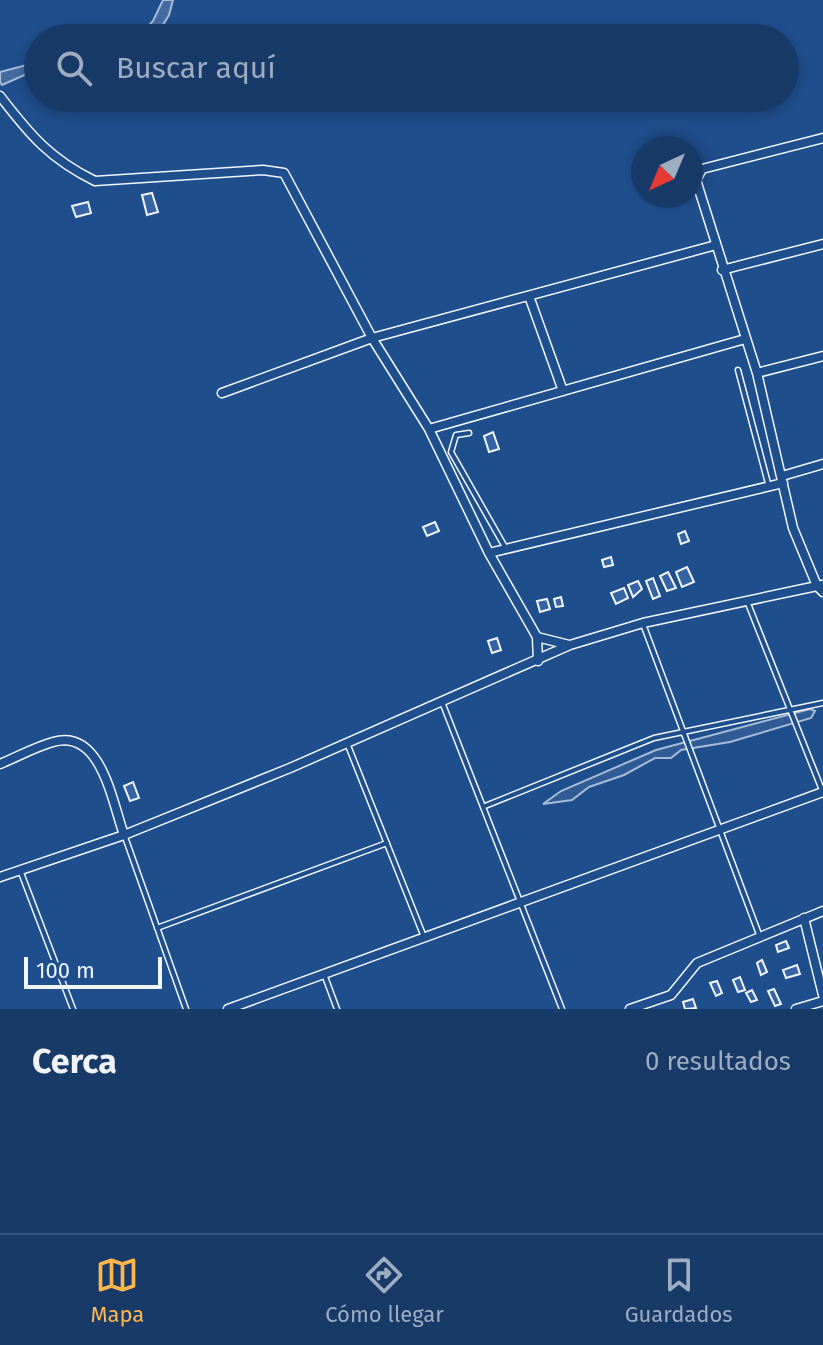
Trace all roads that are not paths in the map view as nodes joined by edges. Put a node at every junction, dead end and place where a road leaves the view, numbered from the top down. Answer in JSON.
{"nodes":[{"id":1,"x":0,"y":96,"type":"edge"},
{"id":2,"x":823,"y":138,"type":"edge"},
{"id":3,"x":823,"y":244,"type":"edge"},
{"id":4,"x":716,"y":245,"type":"junction"},
{"id":5,"x":722,"y":270,"type":"junction"},
{"id":6,"x":529,"y":296,"type":"junction"},
{"id":7,"x":372,"y":338,"type":"junction"},
{"id":8,"x":745,"y":339,"type":"junction"},
{"id":9,"x":823,"y":356,"type":"edge"},
{"id":10,"x":738,"y":370,"type":"dead end"},
{"id":11,"x":757,"y":373,"type":"junction"},
{"id":12,"x":563,"y":391,"type":"junction"},
{"id":13,"x":222,"y":393,"type":"dead end"},
{"id":14,"x":429,"y":429,"type":"junction"},
{"id":15,"x":469,"y":433,"type":"dead end"},
{"id":16,"x":823,"y":464,"type":"edge"},
{"id":17,"x":782,"y":479,"type":"junction"},
{"id":18,"x":769,"y":487,"type":"junction"},
{"id":19,"x":507,"y":549,"type":"junction"},
{"id":20,"x":489,"y":553,"type":"junction"},
{"id":21,"x":821,"y":587,"type":"edge"},
{"id":22,"x":747,"y":601,"type":"junction"},
{"id":23,"x":643,"y":623,"type":"junction"},
{"id":24,"x":537,"y":637,"type":"junction"},
{"id":25,"x":570,"y":645,"type":"junction"},
{"id":26,"x":538,"y":661,"type":"junction"},
{"id":27,"x":441,"y":701,"type":"junction"},
{"id":28,"x":823,"y":703,"type":"edge"},
{"id":29,"x":791,"y":710,"type":"junction"},
{"id":30,"x":684,"y":732,"type":"junction"},
{"id":31,"x":347,"y":743,"type":"junction"},
{"id":32,"x":0,"y":764,"type":"edge"},
{"id":33,"x":823,"y":792,"type":"edge"},
{"id":34,"x":485,"y":806,"type":"junction"},
{"id":35,"x":722,"y":830,"type":"junction"},
{"id":36,"x":124,"y":835,"type":"junction"},
{"id":37,"x":387,"y":843,"type":"junction"},
{"id":38,"x":20,"y":870,"type":"junction"},
{"id":39,"x":0,"y":877,"type":"edge"},
{"id":40,"x":521,"y":902,"type":"junction"},
{"id":41,"x":823,"y":911,"type":"edge"},
{"id":42,"x":804,"y":918,"type":"junction"},
{"id":43,"x":157,"y":928,"type":"junction"},
{"id":44,"x":424,"y":937,"type":"junction"},
{"id":45,"x":760,"y":937,"type":"junction"},
{"id":46,"x":324,"y":973,"type":"junction"},
{"id":47,"x":667,"y":997,"type":"junction"},
{"id":48,"x":823,"y":998,"type":"edge"},
{"id":49,"x":671,"y":1008,"type":"edge"},
{"id":50,"x":73,"y":1009,"type":"edge"},
{"id":51,"x":186,"y":1009,"type":"edge"},
{"id":52,"x":228,"y":1009,"type":"edge"},
{"id":53,"x":337,"y":1009,"type":"edge"},
{"id":54,"x":562,"y":1009,"type":"edge"},
{"id":55,"x":630,"y":1009,"type":"edge"},
{"id":56,"x":796,"y":1009,"type":"edge"}],
"edges":[{"from":1,"to":7,"type":"street"},
{"from":2,"to":4,"type":"street"},
{"from":3,"to":5,"type":"street"},
{"from":4,"to":5,"type":"street"},
{"from":4,"to":6,"type":"street"},
{"from":5,"to":8,"type":"street"},
{"from":6,"to":7,"type":"street"},
{"from":6,"to":12,"type":"street"},
{"from":7,"to":13,"type":"street"},
{"from":7,"to":14,"type":"street"},
{"from":8,"to":11,"type":"street"},
{"from":8,"to":12,"type":"street"},
{"from":9,"to":11,"type":"street"},
{"from":10,"to":18,"type":"lane"},
{"from":11,"to":17,"type":"street"},
{"from":12,"to":14,"type":"street"},
{"from":14,"to":20,"type":"street"},
{"from":15,"to":19,"type":"lane"},
{"from":16,"to":17,"type":"street"},
{"from":17,"to":18,"type":"street"},
{"from":17,"to":21,"type":"street"},
{"from":18,"to":19,"type":"street"},
{"from":19,"to":20,"type":"street"},
{"from":20,"to":24,"type":"street"},
{"from":21,"to":22,"type":"street"},
{"from":22,"to":23,"type":"street"},
{"from":22,"to":29,"type":"lane"},
{"from":23,"to":25,"type":"street"},
{"from":23,"to":30,"type":"lane"},
{"from":24,"to":25,"type":"street"},
{"from":24,"to":26,"type":"street"},
{"from":25,"to":26,"type":"street"},
{"from":26,"to":27,"type":"street"},
{"from":27,"to":31,"type":"street"},
{"from":27,"to":34,"type":"lane"},
{"from":28,"to":29,"type":"lane"},
{"from":29,"to":30,"type":"lane"},
{"from":29,"to":33,"type":"lane"},
{"from":30,"to":34,"type":"lane"},
{"from":30,"to":35,"type":"lane"},
{"from":31,"to":36,"type":"street"},
{"from":31,"to":37,"type":"lane"},
{"from":32,"to":36,"type":"street"},
{"from":33,"to":35,"type":"street"},
{"from":34,"to":40,"type":"lane"},
{"from":35,"to":40,"type":"street"},
{"from":35,"to":45,"type":"lane"},
{"from":36,"to":38,"type":"street"},
{"from":36,"to":43,"type":"lane"},
{"from":37,"to":43,"type":"lane"},
{"from":37,"to":44,"type":"lane"},
{"from":38,"to":39,"type":"street"},
{"from":38,"to":50,"type":"lane"},
{"from":40,"to":44,"type":"street"},
{"from":40,"to":54,"type":"lane"},
{"from":41,"to":42,"type":"street"},
{"from":42,"to":45,"type":"street"},
{"from":42,"to":48,"type":"street"},
{"from":43,"to":51,"type":"lane"},
{"from":44,"to":46,"type":"street"},
{"from":45,"to":47,"type":"street"},
{"from":46,"to":52,"type":"street"},
{"from":46,"to":53,"type":"lane"},
{"from":47,"to":49,"type":"street"},
{"from":47,"to":55,"type":"street"},
{"from":48,"to":56,"type":"street"}]}
